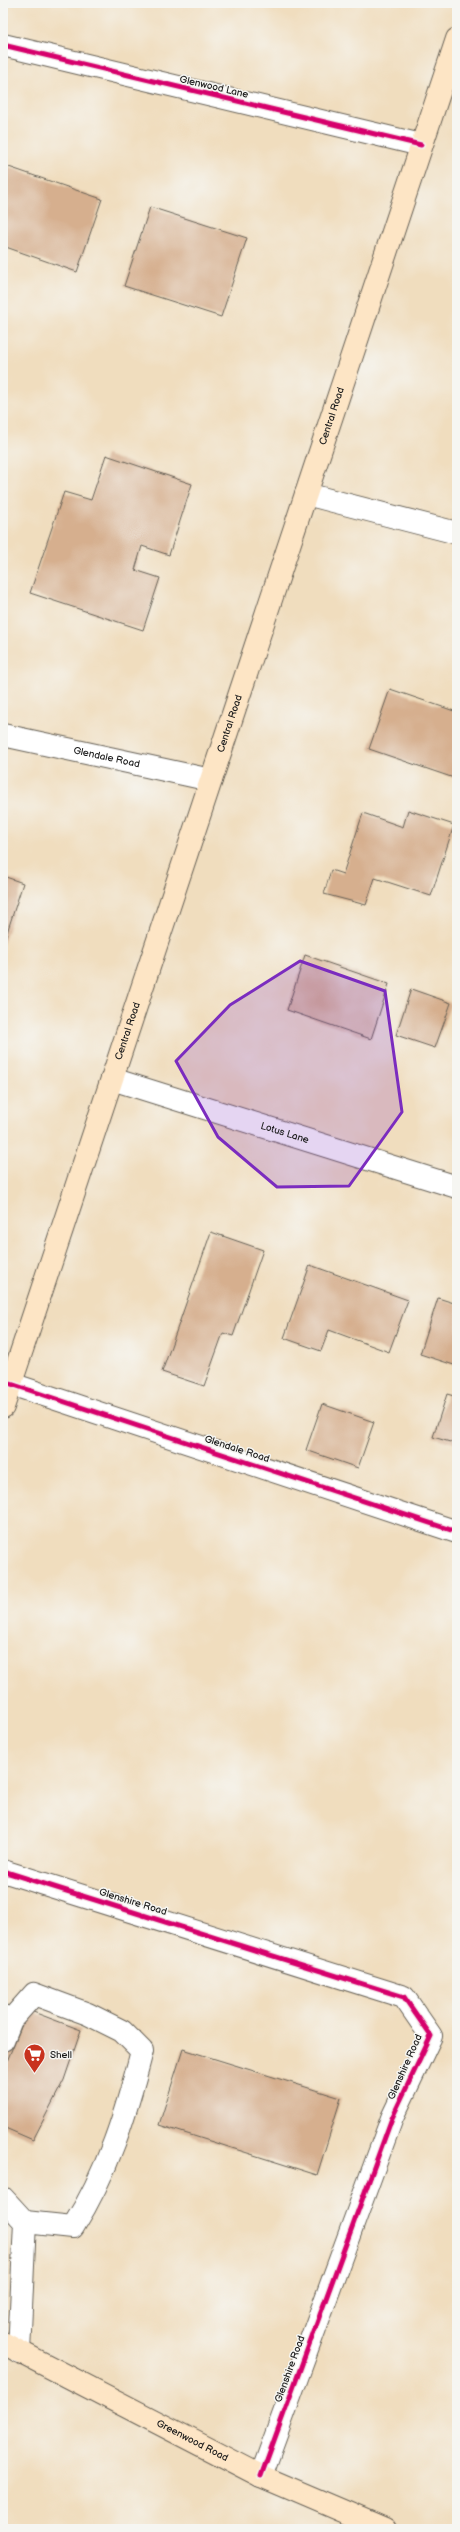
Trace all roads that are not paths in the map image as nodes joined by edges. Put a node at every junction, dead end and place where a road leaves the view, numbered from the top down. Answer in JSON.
{"nodes":[{"id":1,"x":457,"y":39,"type":"edge"},
{"id":2,"x":3,"y":45,"type":"edge"},
{"id":3,"x":421,"y":145,"type":"junction"},
{"id":4,"x":306,"y":494,"type":"junction"},
{"id":5,"x":457,"y":533,"type":"edge"},
{"id":6,"x":3,"y":735,"type":"edge"},
{"id":7,"x":211,"y":780,"type":"junction"},
{"id":8,"x":112,"y":1079,"type":"junction"},
{"id":9,"x":457,"y":1187,"type":"edge"},
{"id":10,"x":11,"y":1384,"type":"junction"},
{"id":11,"x":3,"y":1407,"type":"edge"},
{"id":12,"x":457,"y":1532,"type":"edge"},
{"id":13,"x":3,"y":1871,"type":"edge"},
{"id":14,"x":7,"y":2018,"type":"edge"},
{"id":15,"x":3,"y":2040,"type":"edge"},
{"id":16,"x":3,"y":2198,"type":"edge"},
{"id":17,"x":25,"y":2222,"type":"junction"},
{"id":18,"x":11,"y":2347,"type":"edge"},
{"id":19,"x":261,"y":2476,"type":"junction"},
{"id":20,"x":385,"y":2529,"type":"edge"}],
"edges":[{"from":1,"to":3,"type":"main road","name":"Central Road"},
{"from":2,"to":3,"type":"street","name":"Glenwood Lane"},
{"from":3,"to":4,"type":"main road","name":"Central Road"},
{"from":4,"to":5,"type":"street"},
{"from":4,"to":7,"type":"main road","name":"Central Road"},
{"from":6,"to":7,"type":"street","name":"Glendale Road"},
{"from":7,"to":8,"type":"main road","name":"Central Road"},
{"from":8,"to":9,"type":"street","name":"Lotus Lane"},
{"from":8,"to":10,"type":"main road","name":"Central Road"},
{"from":10,"to":11,"type":"main road","name":"Central Road"},
{"from":10,"to":12,"type":"street","name":"Glendale Road"},
{"from":13,"to":19,"type":"street","name":"Glenshire Road"},
{"from":14,"to":15,"type":"street"},
{"from":14,"to":17,"type":"street"},
{"from":16,"to":17,"type":"street"},
{"from":17,"to":18,"type":"street"},
{"from":18,"to":19,"type":"main road","name":"Greenwood Road"},
{"from":19,"to":20,"type":"main road","name":"Greenwood Road"}]}
